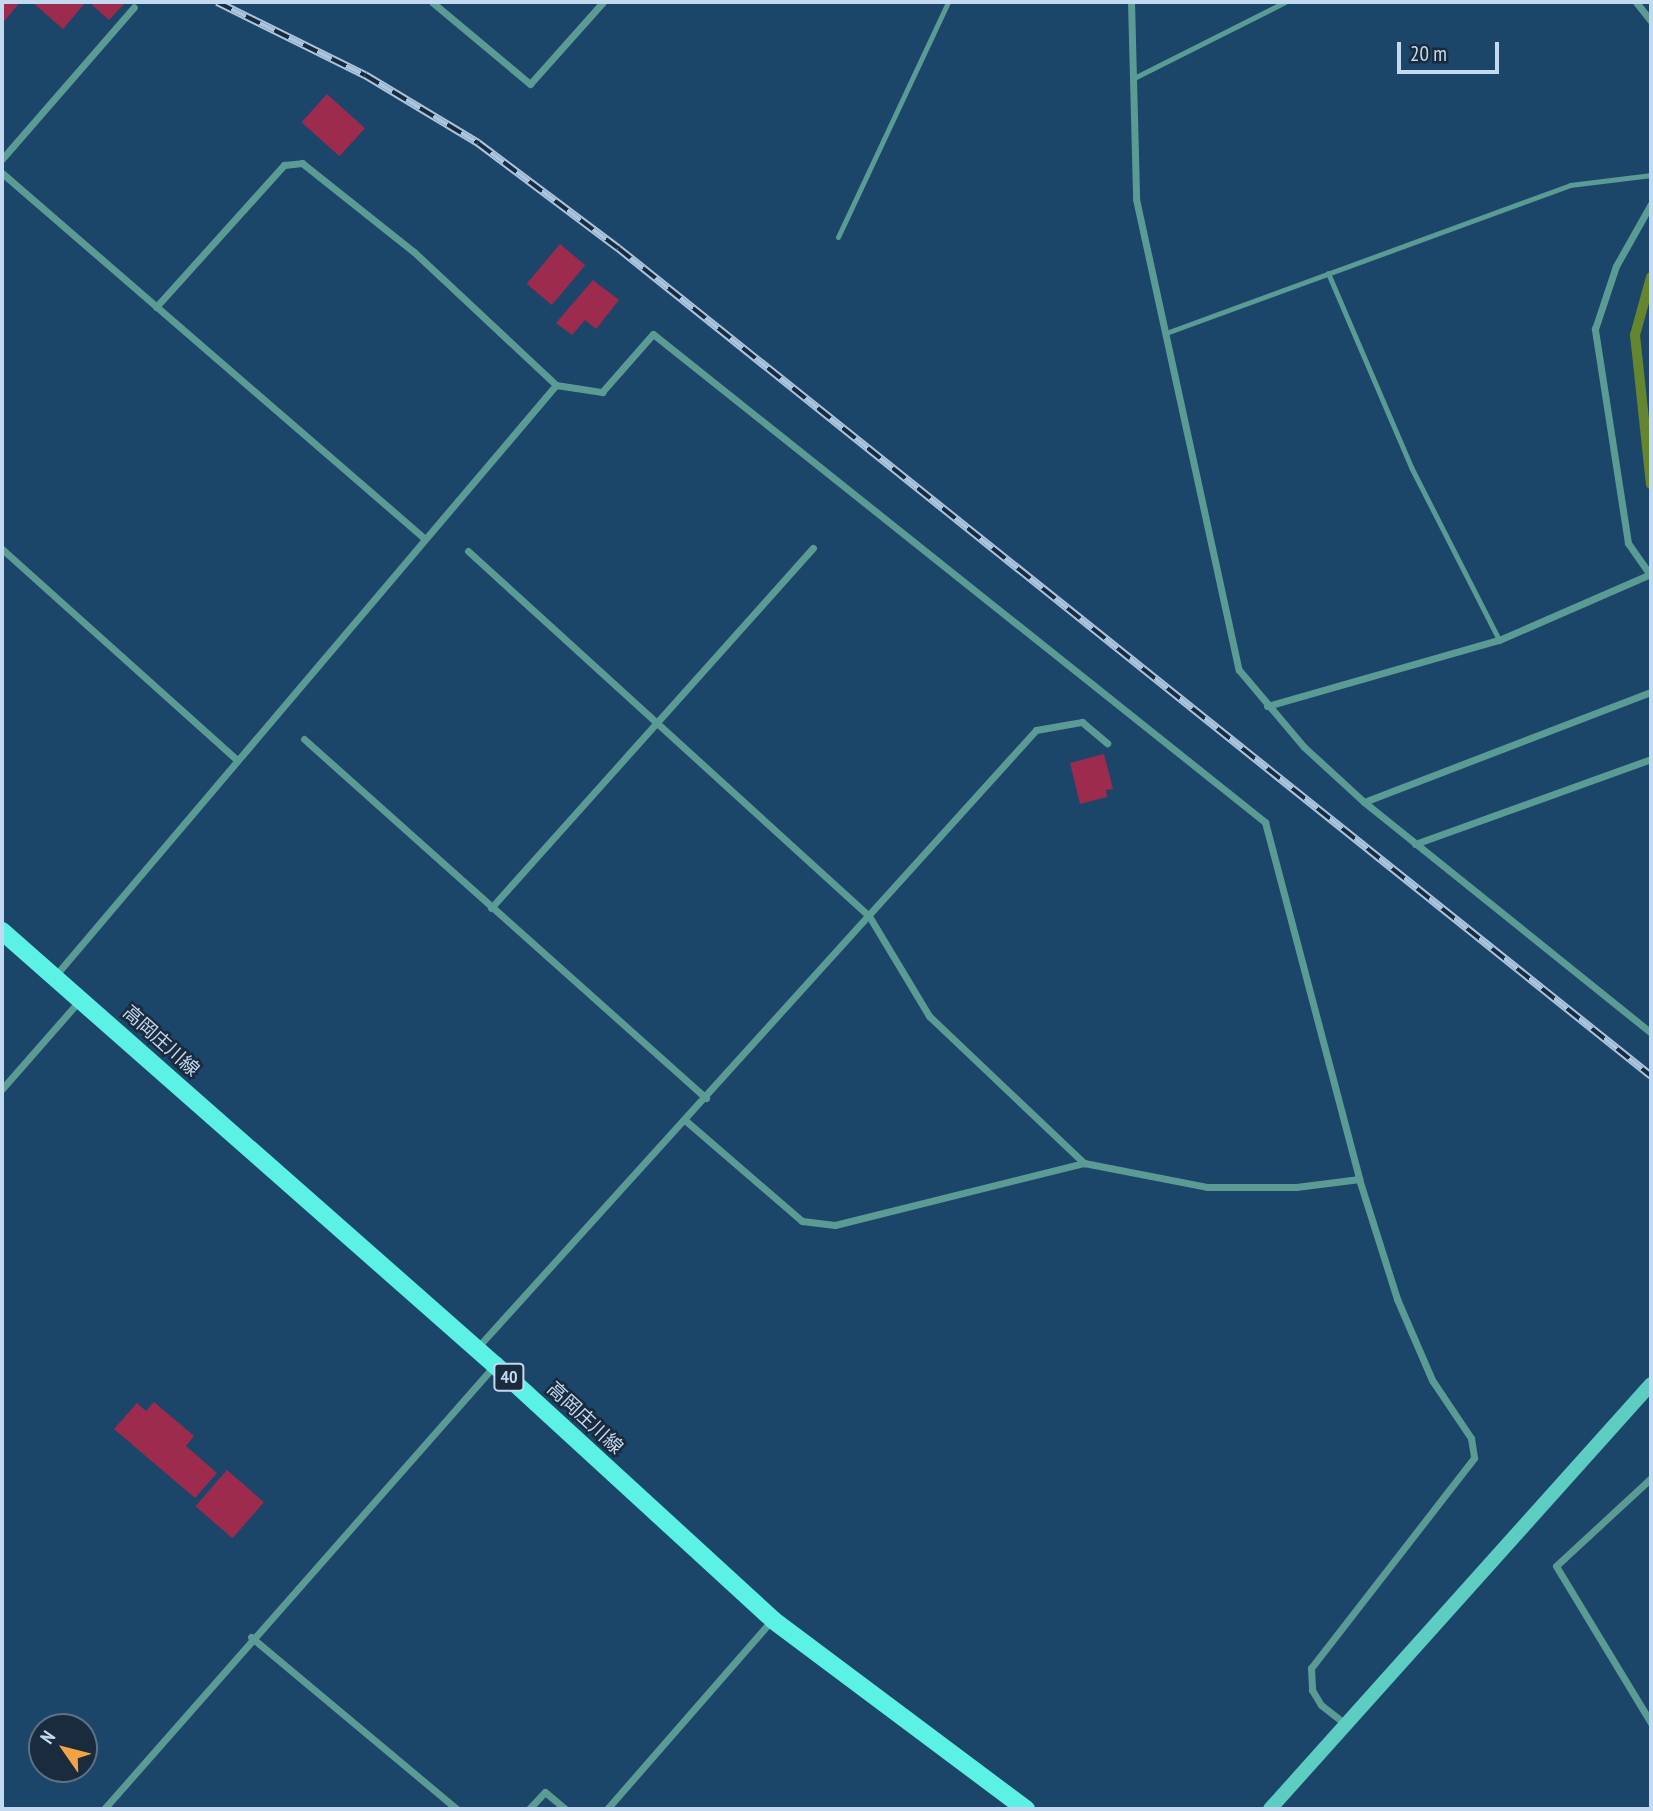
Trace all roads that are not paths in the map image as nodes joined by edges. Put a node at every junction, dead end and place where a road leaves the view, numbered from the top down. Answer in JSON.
{"nodes":[{"id":1,"x":432,"y":2,"type":"edge"},
{"id":2,"x":603,"y":2,"type":"edge"},
{"id":3,"x":948,"y":2,"type":"edge"},
{"id":4,"x":1131,"y":2,"type":"edge"},
{"id":5,"x":1285,"y":2,"type":"edge"},
{"id":6,"x":1636,"y":2,"type":"edge"},
{"id":7,"x":134,"y":7,"type":"dead end"},
{"id":8,"x":1651,"y":21,"type":"edge"},
{"id":9,"x":1134,"y":78,"type":"junction"},
{"id":10,"x":2,"y":159,"type":"edge"},
{"id":11,"x":2,"y":173,"type":"edge"},
{"id":12,"x":1651,"y":175,"type":"edge"},
{"id":13,"x":1651,"y":204,"type":"edge"},
{"id":14,"x":838,"y":237,"type":"dead end"},
{"id":15,"x":1328,"y":274,"type":"junction"},
{"id":16,"x":156,"y":307,"type":"junction"},
{"id":17,"x":1166,"y":333,"type":"junction"},
{"id":18,"x":556,"y":385,"type":"junction"},
{"id":19,"x":424,"y":538,"type":"junction"},
{"id":20,"x":2,"y":548,"type":"edge"},
{"id":21,"x":813,"y":548,"type":"dead end"},
{"id":22,"x":468,"y":551,"type":"dead end"},
{"id":23,"x":1651,"y":576,"type":"edge"},
{"id":24,"x":1499,"y":640,"type":"junction"},
{"id":25,"x":1651,"y":692,"type":"edge"},
{"id":26,"x":1267,"y":706,"type":"junction"},
{"id":27,"x":657,"y":722,"type":"junction"},
{"id":28,"x":304,"y":739,"type":"dead end"},
{"id":29,"x":1107,"y":743,"type":"dead end"},
{"id":30,"x":1651,"y":758,"type":"edge"},
{"id":31,"x":237,"y":761,"type":"junction"},
{"id":32,"x":1364,"y":802,"type":"junction"},
{"id":33,"x":1415,"y":844,"type":"junction"},
{"id":34,"x":491,"y":908,"type":"junction"},
{"id":35,"x":870,"y":916,"type":"junction"},
{"id":36,"x":2,"y":931,"type":"edge"},
{"id":37,"x":55,"y":976,"type":"junction"},
{"id":38,"x":82,"y":999,"type":"junction"},
{"id":39,"x":1651,"y":1033,"type":"edge"},
{"id":40,"x":2,"y":1089,"type":"edge"},
{"id":41,"x":706,"y":1098,"type":"junction"},
{"id":42,"x":686,"y":1121,"type":"junction"},
{"id":43,"x":1084,"y":1163,"type":"junction"},
{"id":44,"x":1359,"y":1178,"type":"junction"},
{"id":45,"x":477,"y":1349,"type":"junction"},
{"id":46,"x":495,"y":1365,"type":"junction"},
{"id":47,"x":1651,"y":1384,"type":"edge"},
{"id":48,"x":1651,"y":1478,"type":"edge"},
{"id":49,"x":773,"y":1620,"type":"junction"},
{"id":50,"x":251,"y":1637,"type":"junction"},
{"id":51,"x":1651,"y":1723,"type":"edge"},
{"id":52,"x":1345,"y":1724,"type":"junction"},
{"id":53,"x":104,"y":1809,"type":"edge"},
{"id":54,"x":457,"y":1809,"type":"edge"},
{"id":55,"x":529,"y":1809,"type":"edge"},
{"id":56,"x":565,"y":1809,"type":"edge"},
{"id":57,"x":607,"y":1809,"type":"edge"},
{"id":58,"x":1026,"y":1809,"type":"edge"},
{"id":59,"x":1270,"y":1809,"type":"edge"}],
"edges":[{"from":1,"to":2,"type":"street"},
{"from":3,"to":14,"type":"lane"},
{"from":4,"to":9,"type":"street"},
{"from":5,"to":9,"type":"lane"},
{"from":6,"to":8,"type":"street"},
{"from":7,"to":10,"type":"street"},
{"from":9,"to":17,"type":"street"},
{"from":11,"to":16,"type":"street"},
{"from":12,"to":15,"type":"lane"},
{"from":13,"to":23,"type":"street"},
{"from":15,"to":17,"type":"lane"},
{"from":15,"to":24,"type":"lane"},
{"from":16,"to":18,"type":"street"},
{"from":16,"to":19,"type":"street"},
{"from":17,"to":26,"type":"street"},
{"from":18,"to":19,"type":"street"},
{"from":18,"to":44,"type":"street"},
{"from":19,"to":31,"type":"street"},
{"from":20,"to":31,"type":"street"},
{"from":21,"to":27,"type":"street"},
{"from":22,"to":27,"type":"street"},
{"from":23,"to":24,"type":"street"},
{"from":24,"to":26,"type":"street"},
{"from":25,"to":32,"type":"street"},
{"from":26,"to":32,"type":"street"},
{"from":27,"to":34,"type":"street"},
{"from":27,"to":35,"type":"street"},
{"from":28,"to":34,"type":"street"},
{"from":29,"to":35,"type":"street"},
{"from":30,"to":33,"type":"street"},
{"from":31,"to":37,"type":"street"},
{"from":32,"to":33,"type":"street"},
{"from":33,"to":39,"type":"street"},
{"from":34,"to":41,"type":"street"},
{"from":35,"to":41,"type":"street"},
{"from":35,"to":43,"type":"street"},
{"from":36,"to":37,"type":"main road","name":"高岡庄川線","number":"40"},
{"from":37,"to":38,"type":"main road","name":"高岡庄川線","number":"40"},
{"from":38,"to":40,"type":"street"},
{"from":38,"to":45,"type":"main road","name":"高岡庄川線","number":"40"},
{"from":41,"to":42,"type":"street"},
{"from":42,"to":43,"type":"street"},
{"from":42,"to":45,"type":"street"},
{"from":43,"to":44,"type":"street"},
{"from":44,"to":52,"type":"street"},
{"from":45,"to":46,"type":"main road","name":"高岡庄川線","number":"40"},
{"from":46,"to":49,"type":"main road","name":"高岡庄川線","number":"40"},
{"from":46,"to":50,"type":"street"},
{"from":47,"to":52,"type":"street"},
{"from":48,"to":51,"type":"street"},
{"from":49,"to":57,"type":"street"},
{"from":49,"to":58,"type":"main road","name":"高岡庄川線","number":"40"},
{"from":50,"to":53,"type":"street"},
{"from":50,"to":54,"type":"street"},
{"from":52,"to":59,"type":"street"},
{"from":55,"to":56,"type":"street"}]}
